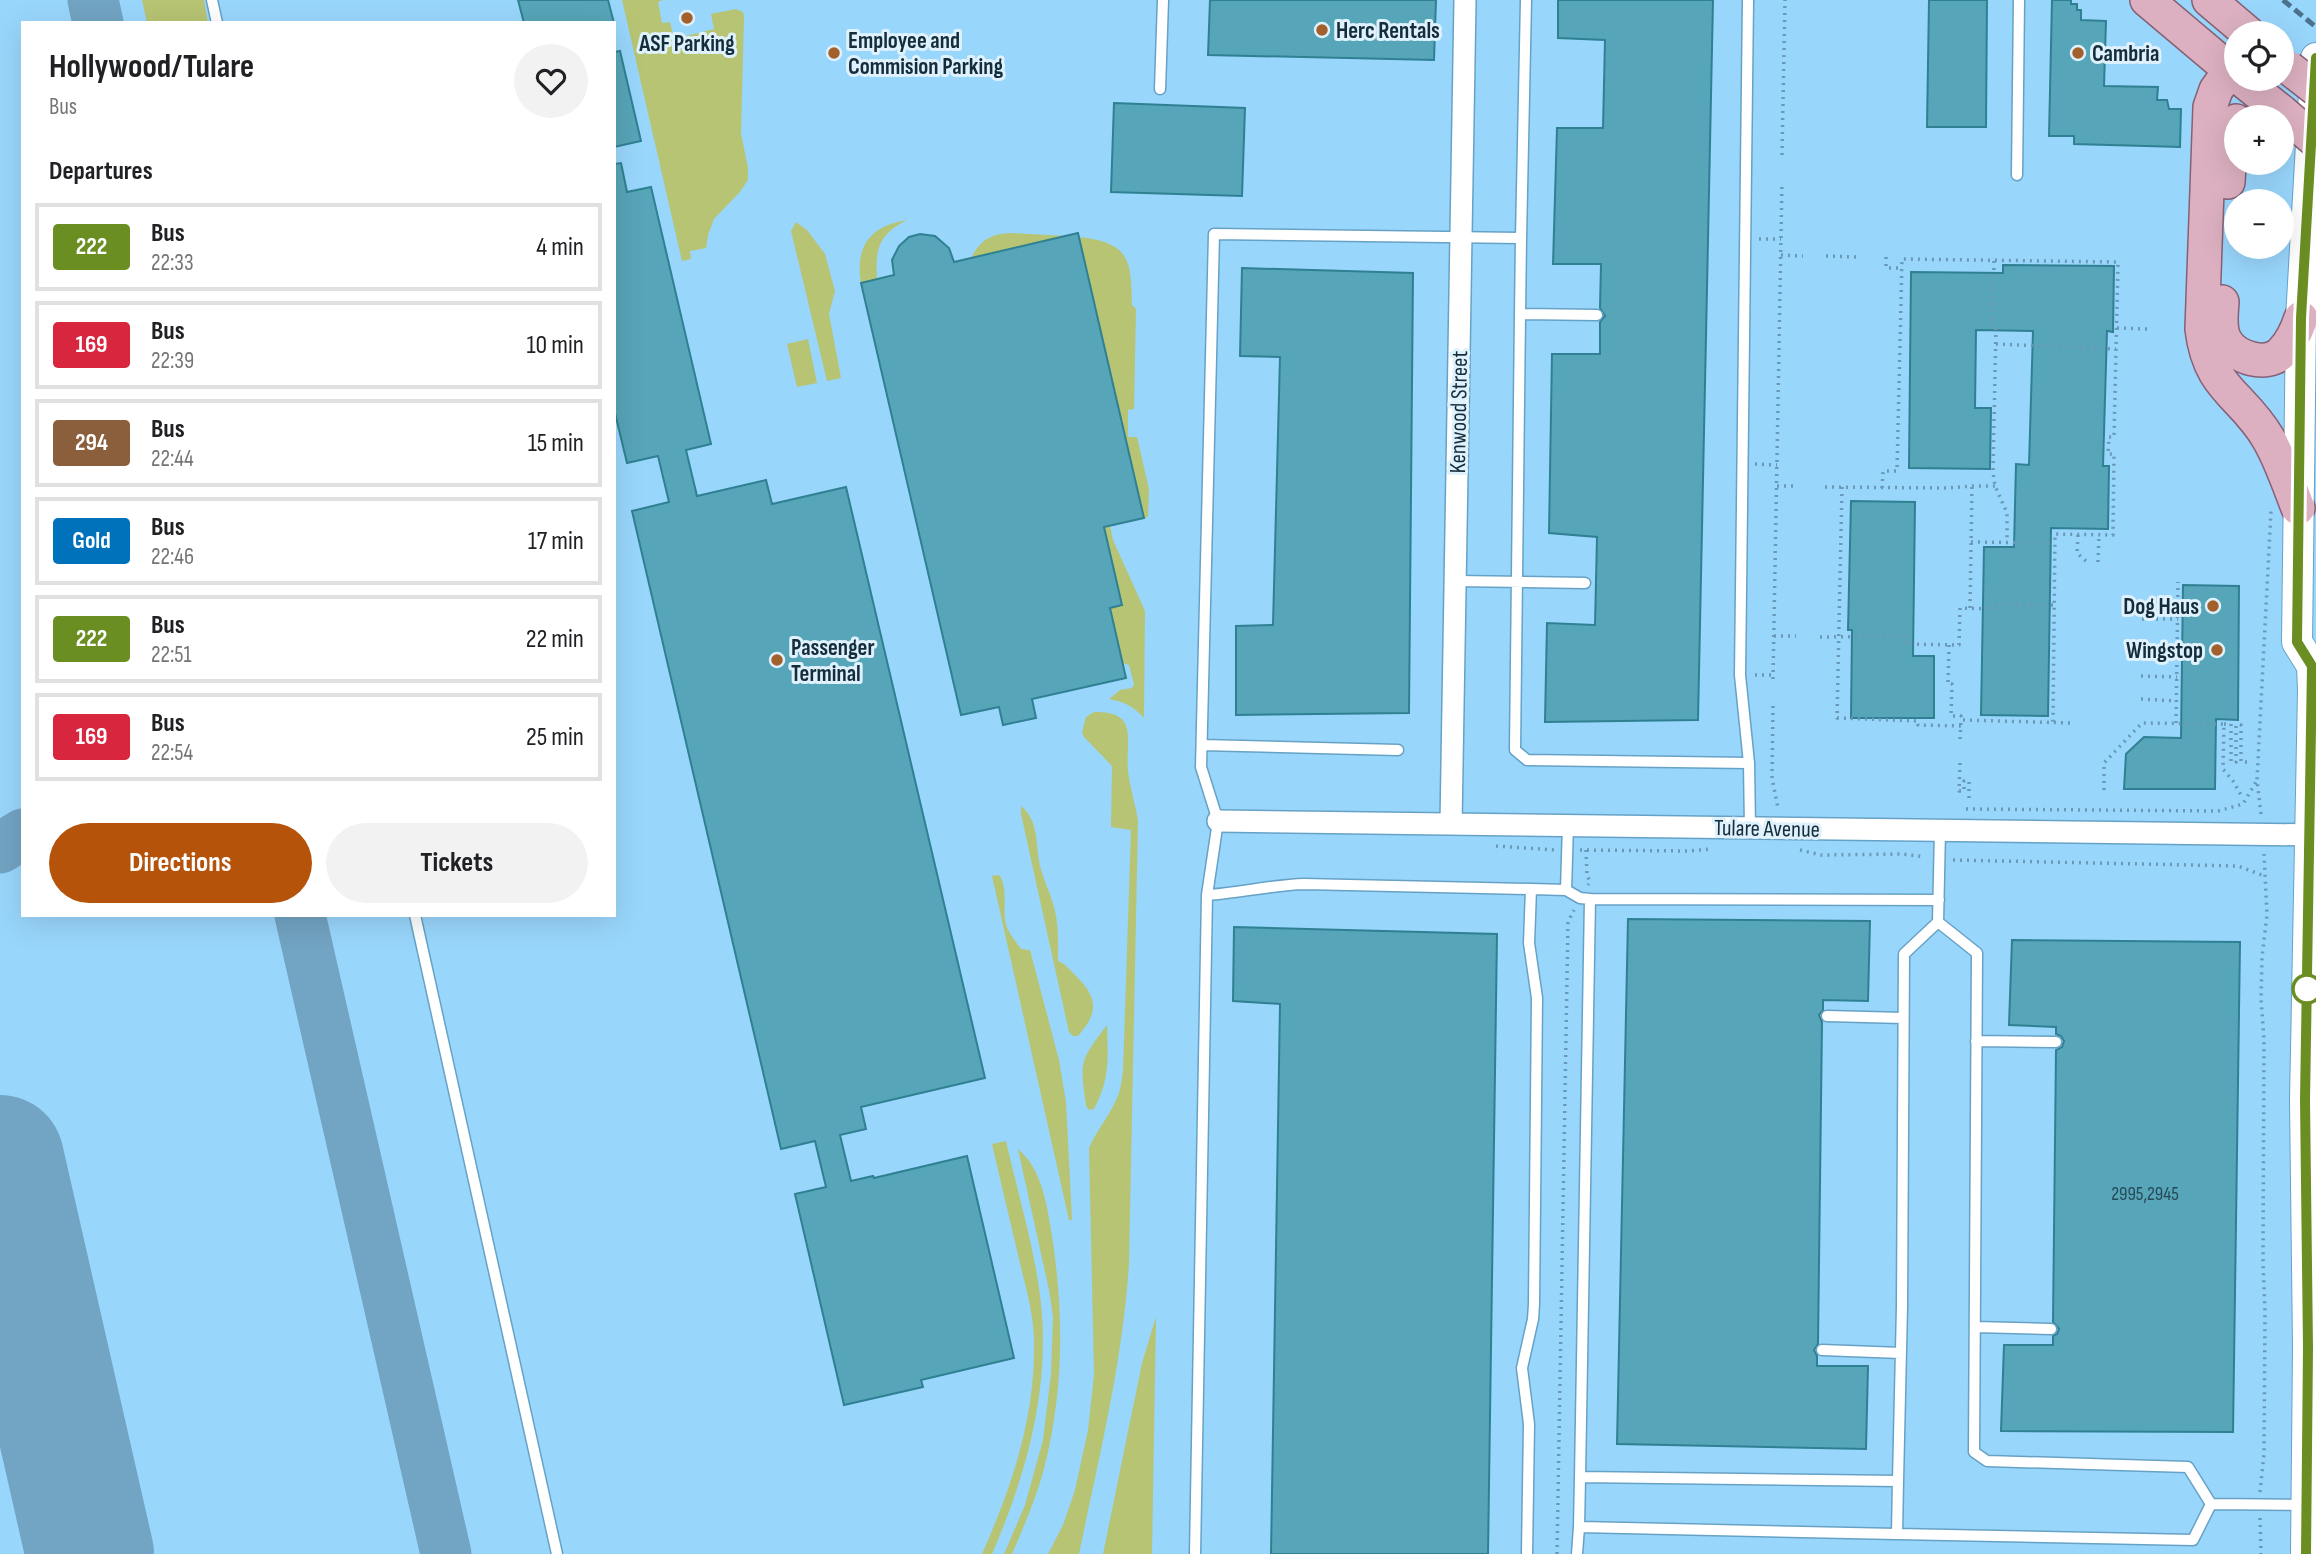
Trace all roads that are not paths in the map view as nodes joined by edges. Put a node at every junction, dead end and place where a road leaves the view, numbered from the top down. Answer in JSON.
{"nodes":[{"id":1,"x":212,"y":0,"type":"edge"},
{"id":2,"x":1163,"y":0,"type":"edge"},
{"id":3,"x":1465,"y":0,"type":"edge"},
{"id":4,"x":1526,"y":0,"type":"edge"},
{"id":5,"x":1748,"y":0,"type":"edge"},
{"id":6,"x":2019,"y":0,"type":"edge"},
{"id":7,"x":2147,"y":0,"type":"edge"},
{"id":8,"x":2209,"y":0,"type":"edge"},
{"id":9,"x":217,"y":21,"type":"edge"},
{"id":10,"x":2234,"y":21,"type":"edge"},
{"id":11,"x":2224,"y":61,"type":"edge"},
{"id":12,"x":2296,"y":63,"type":"edge"},
{"id":13,"x":2224,"y":85,"type":"edge"},
{"id":14,"x":1160,"y":89,"type":"dead end"},
{"id":15,"x":2316,"y":89,"type":"edge"},
{"id":16,"x":2259,"y":91,"type":"edge"},
{"id":17,"x":2316,"y":141,"type":"edge"},
{"id":18,"x":2017,"y":175,"type":"dead end"},
{"id":19,"x":2229,"y":175,"type":"edge"},
{"id":20,"x":1461,"y":237,"type":"junction"},
{"id":21,"x":1521,"y":238,"type":"junction"},
{"id":22,"x":1520,"y":314,"type":"junction"},
{"id":23,"x":1597,"y":315,"type":"dead end"},
{"id":24,"x":2301,"y":318,"type":"junction"},
{"id":25,"x":2284,"y":508,"type":"junction"},
{"id":26,"x":1455,"y":581,"type":"junction"},
{"id":27,"x":1518,"y":582,"type":"junction"},
{"id":28,"x":1585,"y":583,"type":"dead end"},
{"id":29,"x":2314,"y":677,"type":"edge"},
{"id":30,"x":1202,"y":746,"type":"junction"},
{"id":31,"x":1398,"y":750,"type":"dead end"},
{"id":32,"x":1749,"y":763,"type":"junction"},
{"id":33,"x":1218,"y":821,"type":"junction"},
{"id":34,"x":1451,"y":824,"type":"junction"},
{"id":35,"x":1568,"y":825,"type":"junction"},
{"id":36,"x":1750,"y":828,"type":"junction"},
{"id":37,"x":1940,"y":830,"type":"junction"},
{"id":38,"x":2313,"y":835,"type":"edge"},
{"id":39,"x":1531,"y":889,"type":"junction"},
{"id":40,"x":1566,"y":890,"type":"junction"},
{"id":41,"x":1207,"y":895,"type":"junction"},
{"id":42,"x":1585,"y":899,"type":"junction"},
{"id":43,"x":1940,"y":900,"type":"junction"},
{"id":44,"x":415,"y":917,"type":"edge"},
{"id":45,"x":1938,"y":922,"type":"junction"},
{"id":46,"x":1827,"y":1016,"type":"dead end"},
{"id":47,"x":1903,"y":1018,"type":"junction"},
{"id":48,"x":1976,"y":1041,"type":"junction"},
{"id":49,"x":2056,"y":1042,"type":"dead end"},
{"id":50,"x":2311,"y":1050,"type":"edge"},
{"id":51,"x":1975,"y":1327,"type":"junction"},
{"id":52,"x":2051,"y":1329,"type":"dead end"},
{"id":53,"x":2312,"y":1347,"type":"edge"},
{"id":54,"x":1822,"y":1350,"type":"dead end"},
{"id":55,"x":1901,"y":1353,"type":"junction"},
{"id":56,"x":1580,"y":1477,"type":"junction"},
{"id":57,"x":1898,"y":1481,"type":"junction"},
{"id":58,"x":2211,"y":1504,"type":"junction"},
{"id":59,"x":2307,"y":1505,"type":"junction"},
{"id":60,"x":1579,"y":1527,"type":"junction"},
{"id":61,"x":1898,"y":1534,"type":"junction"},
{"id":62,"x":2310,"y":1542,"type":"edge"},
{"id":63,"x":557,"y":1554,"type":"edge"},
{"id":64,"x":1195,"y":1554,"type":"edge"},
{"id":65,"x":1527,"y":1554,"type":"edge"},
{"id":66,"x":1577,"y":1554,"type":"edge"}],
"edges":[{"from":1,"to":9,"type":"lane"},
{"from":2,"to":14,"type":"lane"},
{"from":3,"to":20,"type":"street","name":"Kenwood Street"},
{"from":4,"to":21,"type":"lane"},
{"from":5,"to":32,"type":"lane"},
{"from":6,"to":18,"type":"lane"},
{"from":7,"to":11,"type":"main road"},
{"from":8,"to":10,"type":"main road"},
{"from":12,"to":15,"type":"main road","bridge":true},
{"from":12,"to":24,"type":"main road"},
{"from":13,"to":25,"type":"main road"},
{"from":16,"to":17,"type":"main road","bridge":true},
{"from":19,"to":24,"type":"main road"},
{"from":20,"to":21,"type":"lane"},
{"from":20,"to":26,"type":"street","name":"Kenwood Street"},
{"from":20,"to":30,"type":"lane"},
{"from":21,"to":22,"type":"lane"},
{"from":22,"to":23,"type":"lane"},
{"from":22,"to":27,"type":"lane"},
{"from":24,"to":25,"type":"main road"},
{"from":25,"to":29,"type":"main road"},
{"from":26,"to":27,"type":"lane"},
{"from":26,"to":34,"type":"street","name":"Kenwood Street"},
{"from":27,"to":28,"type":"lane"},
{"from":27,"to":32,"type":"lane"},
{"from":29,"to":38,"type":"main road"},
{"from":30,"to":31,"type":"lane"},
{"from":30,"to":33,"type":"lane"},
{"from":32,"to":36,"type":"lane"},
{"from":33,"to":34,"type":"street","name":"Tulare Avenue"},
{"from":33,"to":41,"type":"lane"},
{"from":34,"to":35,"type":"street","name":"Tulare Avenue"},
{"from":35,"to":36,"type":"street","name":"Tulare Avenue"},
{"from":35,"to":40,"type":"lane"},
{"from":36,"to":37,"type":"street","name":"Tulare Avenue"},
{"from":37,"to":38,"type":"street","name":"Tulare Avenue"},
{"from":37,"to":43,"type":"lane"},
{"from":38,"to":50,"type":"main road"},
{"from":39,"to":40,"type":"lane"},
{"from":39,"to":41,"type":"lane"},
{"from":39,"to":65,"type":"lane"},
{"from":40,"to":42,"type":"lane"},
{"from":41,"to":64,"type":"lane"},
{"from":42,"to":43,"type":"lane"},
{"from":42,"to":56,"type":"lane"},
{"from":43,"to":45,"type":"lane"},
{"from":44,"to":63,"type":"lane"},
{"from":45,"to":47,"type":"lane"},
{"from":45,"to":48,"type":"lane"},
{"from":46,"to":47,"type":"lane"},
{"from":47,"to":55,"type":"lane"},
{"from":48,"to":49,"type":"lane"},
{"from":48,"to":51,"type":"lane"},
{"from":50,"to":53,"type":"main road"},
{"from":51,"to":52,"type":"lane"},
{"from":51,"to":58,"type":"lane"},
{"from":53,"to":59,"type":"main road"},
{"from":54,"to":55,"type":"lane"},
{"from":55,"to":57,"type":"lane"},
{"from":56,"to":57,"type":"lane"},
{"from":56,"to":60,"type":"lane"},
{"from":57,"to":61,"type":"lane"},
{"from":58,"to":59,"type":"lane"},
{"from":58,"to":61,"type":"lane"},
{"from":59,"to":62,"type":"main road"},
{"from":60,"to":61,"type":"lane"},
{"from":60,"to":66,"type":"lane"}]}
